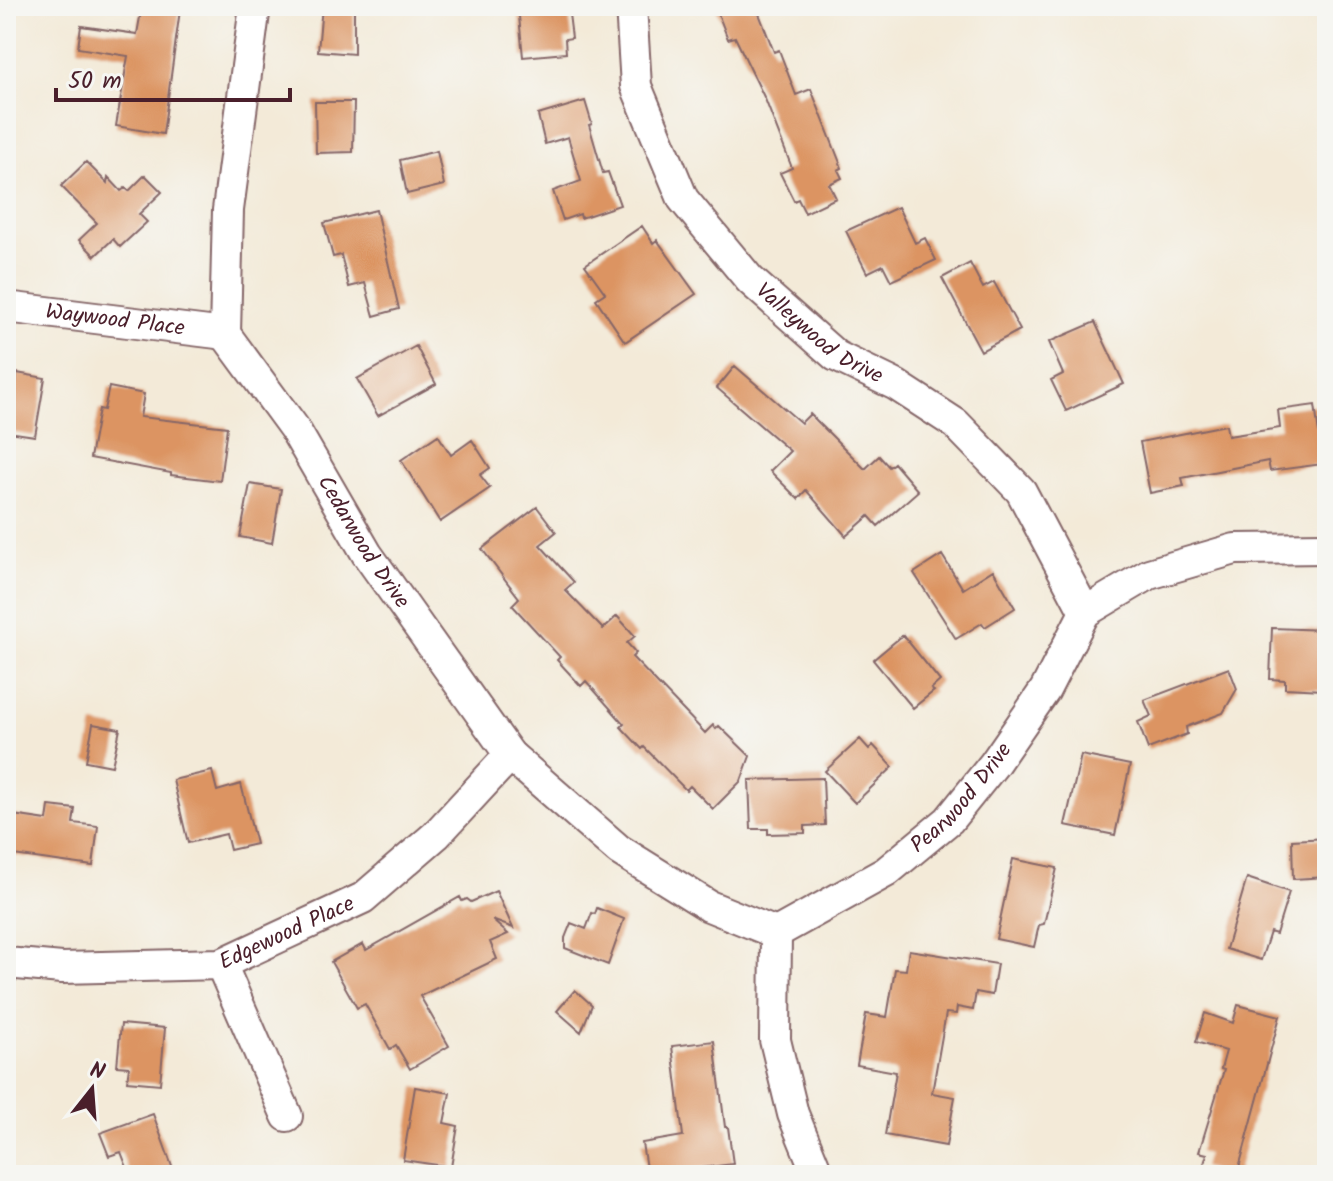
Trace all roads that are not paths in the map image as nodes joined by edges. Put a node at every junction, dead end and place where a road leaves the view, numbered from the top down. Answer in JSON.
{"nodes":[{"id":1,"x":255,"y":6,"type":"edge"},
{"id":2,"x":631,"y":6,"type":"edge"},
{"id":3,"x":6,"y":307,"type":"edge"},
{"id":4,"x":225,"y":334,"type":"junction"},
{"id":5,"x":1327,"y":548,"type":"edge"},
{"id":6,"x":1085,"y":612,"type":"junction"},
{"id":7,"x":510,"y":755,"type":"junction"},
{"id":8,"x":776,"y":933,"type":"junction"},
{"id":9,"x":6,"y":963,"type":"edge"},
{"id":10,"x":221,"y":964,"type":"junction"},
{"id":11,"x":287,"y":1116,"type":"dead end"},
{"id":12,"x":818,"y":1175,"type":"edge"}],
"edges":[{"from":1,"to":4,"type":"street"},
{"from":2,"to":6,"type":"street","name":"Valleywood Drive"},
{"from":3,"to":4,"type":"street","name":"Waywood Place"},
{"from":4,"to":7,"type":"street","name":"Cedarwood Drive"},
{"from":5,"to":6,"type":"street"},
{"from":6,"to":8,"type":"street","name":"Pearwood Drive"},
{"from":7,"to":8,"type":"street","name":"Cedarwood Drive"},
{"from":7,"to":10,"type":"street","name":"Edgewood Place"},
{"from":8,"to":12,"type":"street"},
{"from":9,"to":10,"type":"street","name":"Edgewood Place"},
{"from":10,"to":11,"type":"street"}]}
